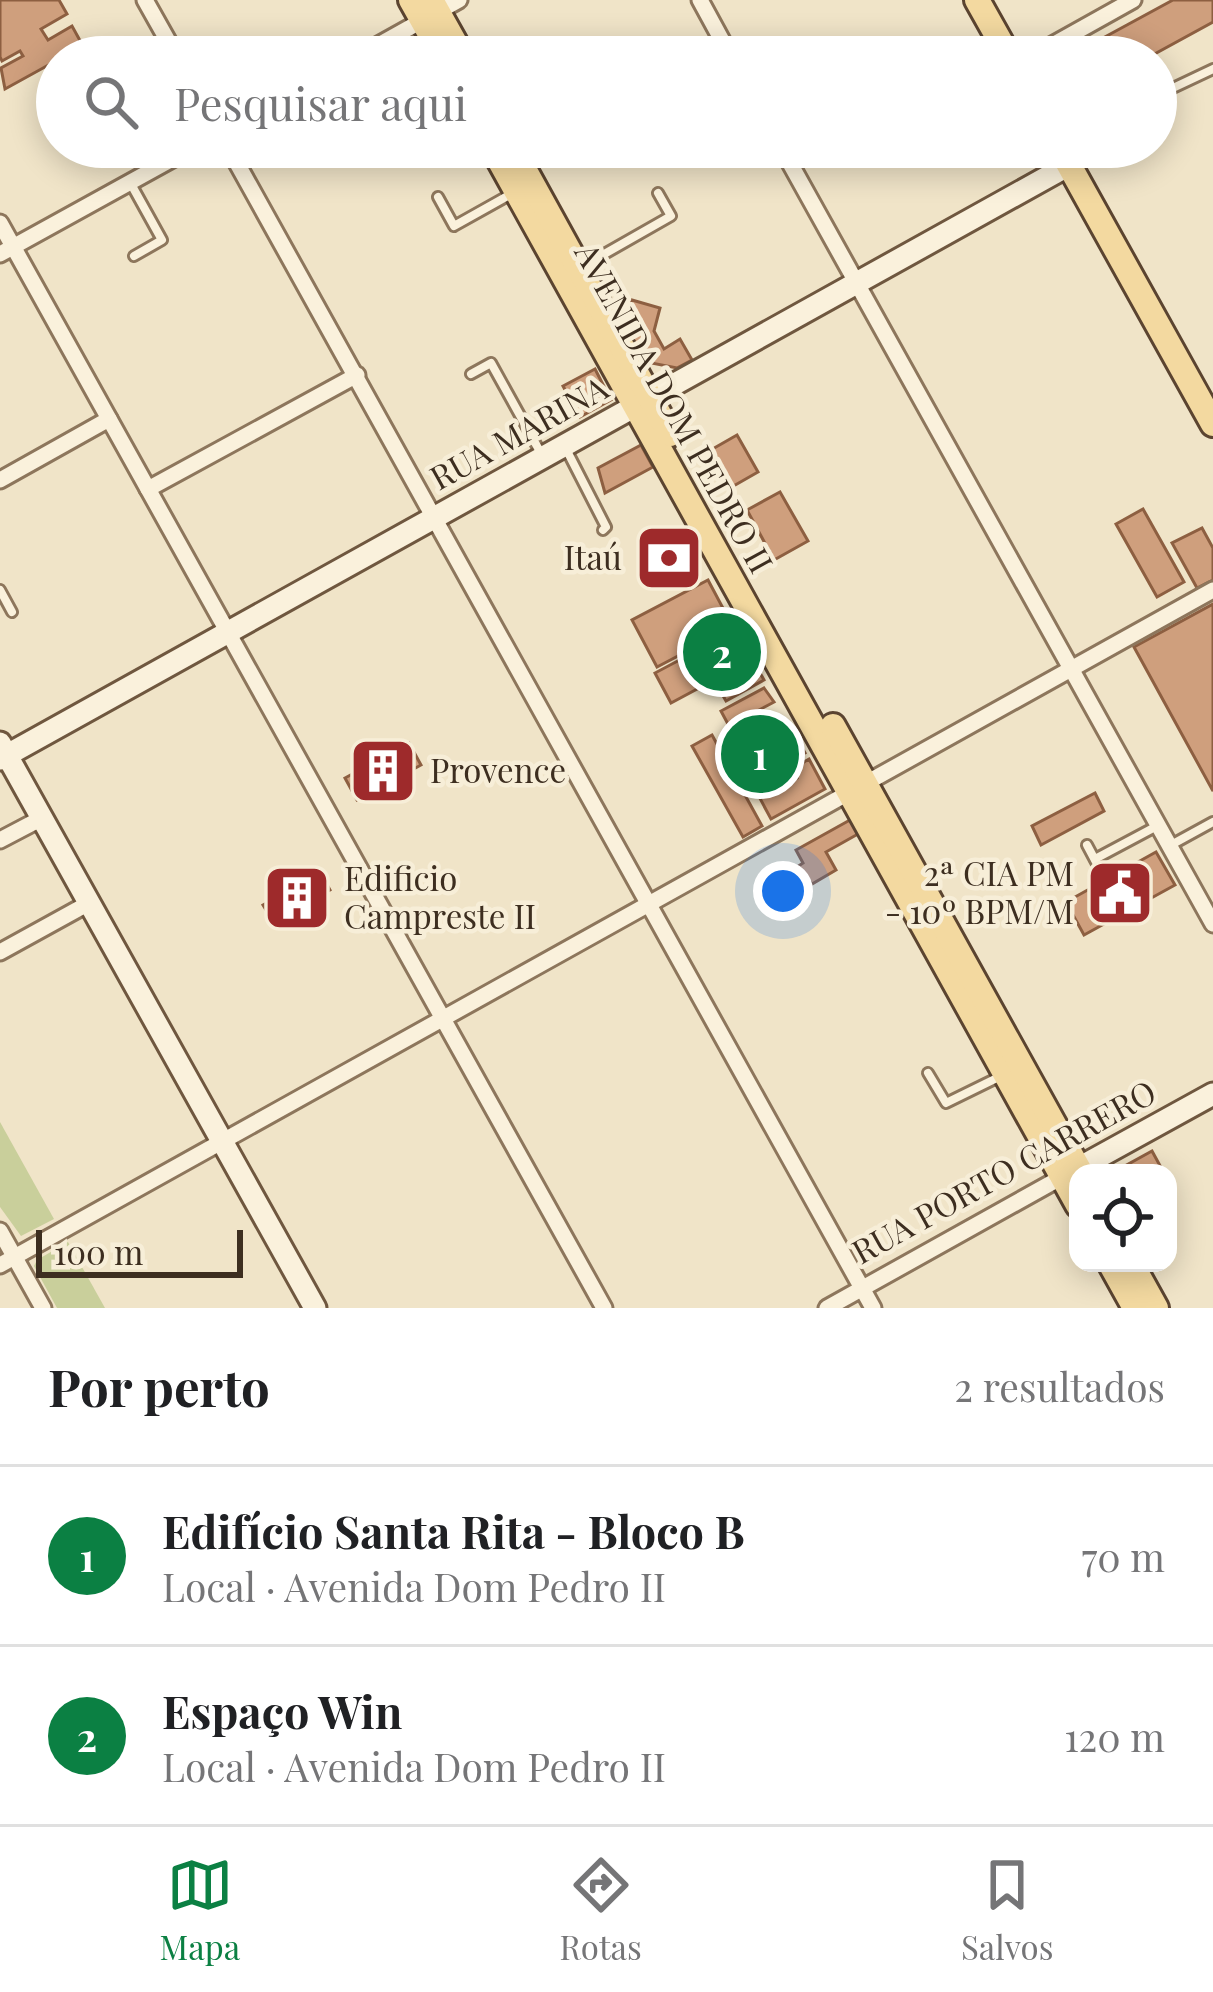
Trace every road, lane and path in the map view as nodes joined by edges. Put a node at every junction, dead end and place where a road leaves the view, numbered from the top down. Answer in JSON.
{"nodes":[{"id":1,"x":145,"y":0,"type":"edge"},
{"id":2,"x":700,"y":0,"type":"edge"},
{"id":3,"x":977,"y":0,"type":"edge"},
{"id":4,"x":1133,"y":0,"type":"edge"},
{"id":5,"x":432,"y":6,"type":"edge"},
{"id":6,"x":165,"y":36,"type":"edge"},
{"id":7,"x":388,"y":36,"type":"edge"},
{"id":8,"x":438,"y":36,"type":"edge"},
{"id":9,"x":450,"y":36,"type":"edge"},
{"id":10,"x":720,"y":36,"type":"edge"},
{"id":11,"x":997,"y":36,"type":"edge"},
{"id":12,"x":1069,"y":36,"type":"edge"},
{"id":13,"x":1213,"y":69,"type":"edge"},
{"id":14,"x":1177,"y":86,"type":"edge"},
{"id":15,"x":157,"y":168,"type":"edge"},
{"id":16,"x":240,"y":168,"type":"edge"},
{"id":17,"x":504,"y":168,"type":"edge"},
{"id":18,"x":523,"y":168,"type":"edge"},
{"id":19,"x":794,"y":168,"type":"edge"},
{"id":20,"x":1038,"y":168,"type":"edge"},
{"id":21,"x":1072,"y":168,"type":"edge"},
{"id":22,"x":130,"y":183,"type":"junction"},
{"id":23,"x":517,"y":191,"type":"junction"},
{"id":24,"x":658,"y":193,"type":"dead end"},
{"id":25,"x":438,"y":197,"type":"dead end"},
{"id":26,"x":0,"y":223,"type":"edge"},
{"id":27,"x":7,"y":251,"type":"edge"},
{"id":28,"x":134,"y":256,"type":"dead end"},
{"id":29,"x":578,"y":268,"type":"junction"},
{"id":30,"x":857,"y":283,"type":"junction"},
{"id":31,"x":471,"y":374,"type":"dead end"},
{"id":32,"x":357,"y":375,"type":"junction"},
{"id":33,"x":642,"y":402,"type":"junction"},
{"id":34,"x":1210,"y":415,"type":"edge"},
{"id":35,"x":109,"y":419,"type":"junction"},
{"id":36,"x":554,"y":452,"type":"junction"},
{"id":37,"x":0,"y":480,"type":"edge"},
{"id":38,"x":148,"y":490,"type":"junction"},
{"id":39,"x":434,"y":518,"type":"junction"},
{"id":40,"x":603,"y":530,"type":"dead end"},
{"id":41,"x":1213,"y":590,"type":"edge"},
{"id":42,"x":2,"y":597,"type":"edge"},
{"id":43,"x":12,"y":612,"type":"dead end"},
{"id":44,"x":229,"y":634,"type":"junction"},
{"id":45,"x":1071,"y":668,"type":"junction"},
{"id":46,"x":2,"y":752,"type":"edge"},
{"id":47,"x":858,"y":788,"type":"junction"},
{"id":48,"x":42,"y":818,"type":"junction"},
{"id":49,"x":1158,"y":826,"type":"junction"},
{"id":50,"x":1212,"y":826,"type":"edge"},
{"id":51,"x":0,"y":840,"type":"edge"},
{"id":52,"x":1087,"y":844,"type":"dead end"},
{"id":53,"x":1170,"y":846,"type":"junction"},
{"id":54,"x":1095,"y":860,"type":"junction"},
{"id":55,"x":1104,"y":877,"type":"dead end"},
{"id":56,"x":89,"y":903,"type":"junction"},
{"id":57,"x":649,"y":904,"type":"junction"},
{"id":58,"x":1213,"y":924,"type":"edge"},
{"id":59,"x":0,"y":952,"type":"edge"},
{"id":60,"x":443,"y":1019,"type":"junction"},
{"id":61,"x":928,"y":1073,"type":"dead end"},
{"id":62,"x":1005,"y":1073,"type":"junction"},
{"id":63,"x":1213,"y":1094,"type":"edge"},
{"id":64,"x":222,"y":1142,"type":"junction"},
{"id":65,"x":1069,"y":1164,"type":"edge"},
{"id":66,"x":1090,"y":1164,"type":"edge"},
{"id":67,"x":1069,"y":1166,"type":"edge"},
{"id":68,"x":1069,"y":1176,"type":"edge"},
{"id":69,"x":0,"y":1231,"type":"edge"},
{"id":70,"x":7,"y":1261,"type":"edge"},
{"id":71,"x":1115,"y":1272,"type":"edge"},
{"id":72,"x":1136,"y":1272,"type":"edge"},
{"id":73,"x":862,"y":1288,"type":"junction"},
{"id":74,"x":43,"y":1308,"type":"edge"},
{"id":75,"x":315,"y":1308,"type":"edge"},
{"id":76,"x":604,"y":1308,"type":"edge"},
{"id":77,"x":827,"y":1308,"type":"edge"},
{"id":78,"x":873,"y":1308,"type":"edge"},
{"id":79,"x":1135,"y":1308,"type":"edge"},
{"id":80,"x":1156,"y":1308,"type":"edge"}],
"edges":[{"from":1,"to":6,"type":"street"},
{"from":2,"to":10,"type":"street"},
{"from":3,"to":11,"type":"main road"},
{"from":4,"to":12,"type":"street"},
{"from":5,"to":7,"type":"street"},
{"from":5,"to":8,"type":"main road"},
{"from":5,"to":9,"type":"main road"},
{"from":13,"to":14,"type":"lane"},
{"from":15,"to":22,"type":"street"},
{"from":16,"to":32,"type":"street"},
{"from":17,"to":23,"type":"main road","name":"AVENIDA DOM PEDRO II"},
{"from":18,"to":29,"type":"main road","name":"AVENIDA DOM PEDRO II"},
{"from":19,"to":30,"type":"street"},
{"from":20,"to":30,"type":"street","name":"RUA MARINA"},
{"from":21,"to":34,"type":"main road"},
{"from":22,"to":27,"type":"street"},
{"from":22,"to":28,"type":"lane"},
{"from":23,"to":25,"type":"lane"},
{"from":23,"to":33,"type":"main road","name":"AVENIDA DOM PEDRO II"},
{"from":24,"to":29,"type":"lane"},
{"from":26,"to":27,"type":"street"},
{"from":27,"to":35,"type":"street"},
{"from":29,"to":33,"type":"main road","name":"AVENIDA DOM PEDRO II"},
{"from":30,"to":33,"type":"street","name":"RUA MARINA"},
{"from":30,"to":45,"type":"street"},
{"from":31,"to":36,"type":"lane"},
{"from":32,"to":38,"type":"street"},
{"from":32,"to":39,"type":"street"},
{"from":33,"to":36,"type":"street","name":"RUA MARINA"},
{"from":33,"to":47,"type":"main road","name":"AVENIDA DOM PEDRO II"},
{"from":35,"to":37,"type":"street"},
{"from":35,"to":38,"type":"street"},
{"from":36,"to":39,"type":"street","name":"RUA MARINA"},
{"from":36,"to":40,"type":"lane"},
{"from":38,"to":44,"type":"street"},
{"from":39,"to":44,"type":"street","name":"RUA MARINA"},
{"from":39,"to":57,"type":"street"},
{"from":41,"to":45,"type":"street"},
{"from":42,"to":43,"type":"lane"},
{"from":44,"to":46,"type":"street","name":"RUA MARINA"},
{"from":44,"to":60,"type":"street"},
{"from":45,"to":47,"type":"street"},
{"from":45,"to":49,"type":"street"},
{"from":46,"to":48,"type":"street"},
{"from":47,"to":57,"type":"street"},
{"from":47,"to":62,"type":"main road","name":"AVENIDA DOM PEDRO II"},
{"from":47,"to":65,"type":"main road","name":"AVENIDA DOM PEDRO II"},
{"from":48,"to":51,"type":"street"},
{"from":48,"to":56,"type":"street"},
{"from":49,"to":53,"type":"street"},
{"from":49,"to":54,"type":"lane"},
{"from":50,"to":53,"type":"lane"},
{"from":52,"to":54,"type":"lane"},
{"from":53,"to":58,"type":"street"},
{"from":54,"to":55,"type":"lane"},
{"from":56,"to":59,"type":"street"},
{"from":56,"to":64,"type":"street"},
{"from":57,"to":60,"type":"street"},
{"from":57,"to":73,"type":"street"},
{"from":60,"to":64,"type":"street"},
{"from":60,"to":76,"type":"street"},
{"from":61,"to":62,"type":"lane"},
{"from":62,"to":67,"type":"main road","name":"AVENIDA DOM PEDRO II"},
{"from":63,"to":66,"type":"street","name":"RUA PORTO CARRERO"},
{"from":64,"to":70,"type":"street"},
{"from":64,"to":75,"type":"street"},
{"from":68,"to":73,"type":"street","name":"RUA PORTO CARRERO"},
{"from":69,"to":70,"type":"street"},
{"from":70,"to":74,"type":"street"},
{"from":71,"to":79,"type":"main road"},
{"from":72,"to":80,"type":"main road"},
{"from":73,"to":77,"type":"street","name":"RUA PORTO CARRERO"},
{"from":73,"to":78,"type":"street"}]}
